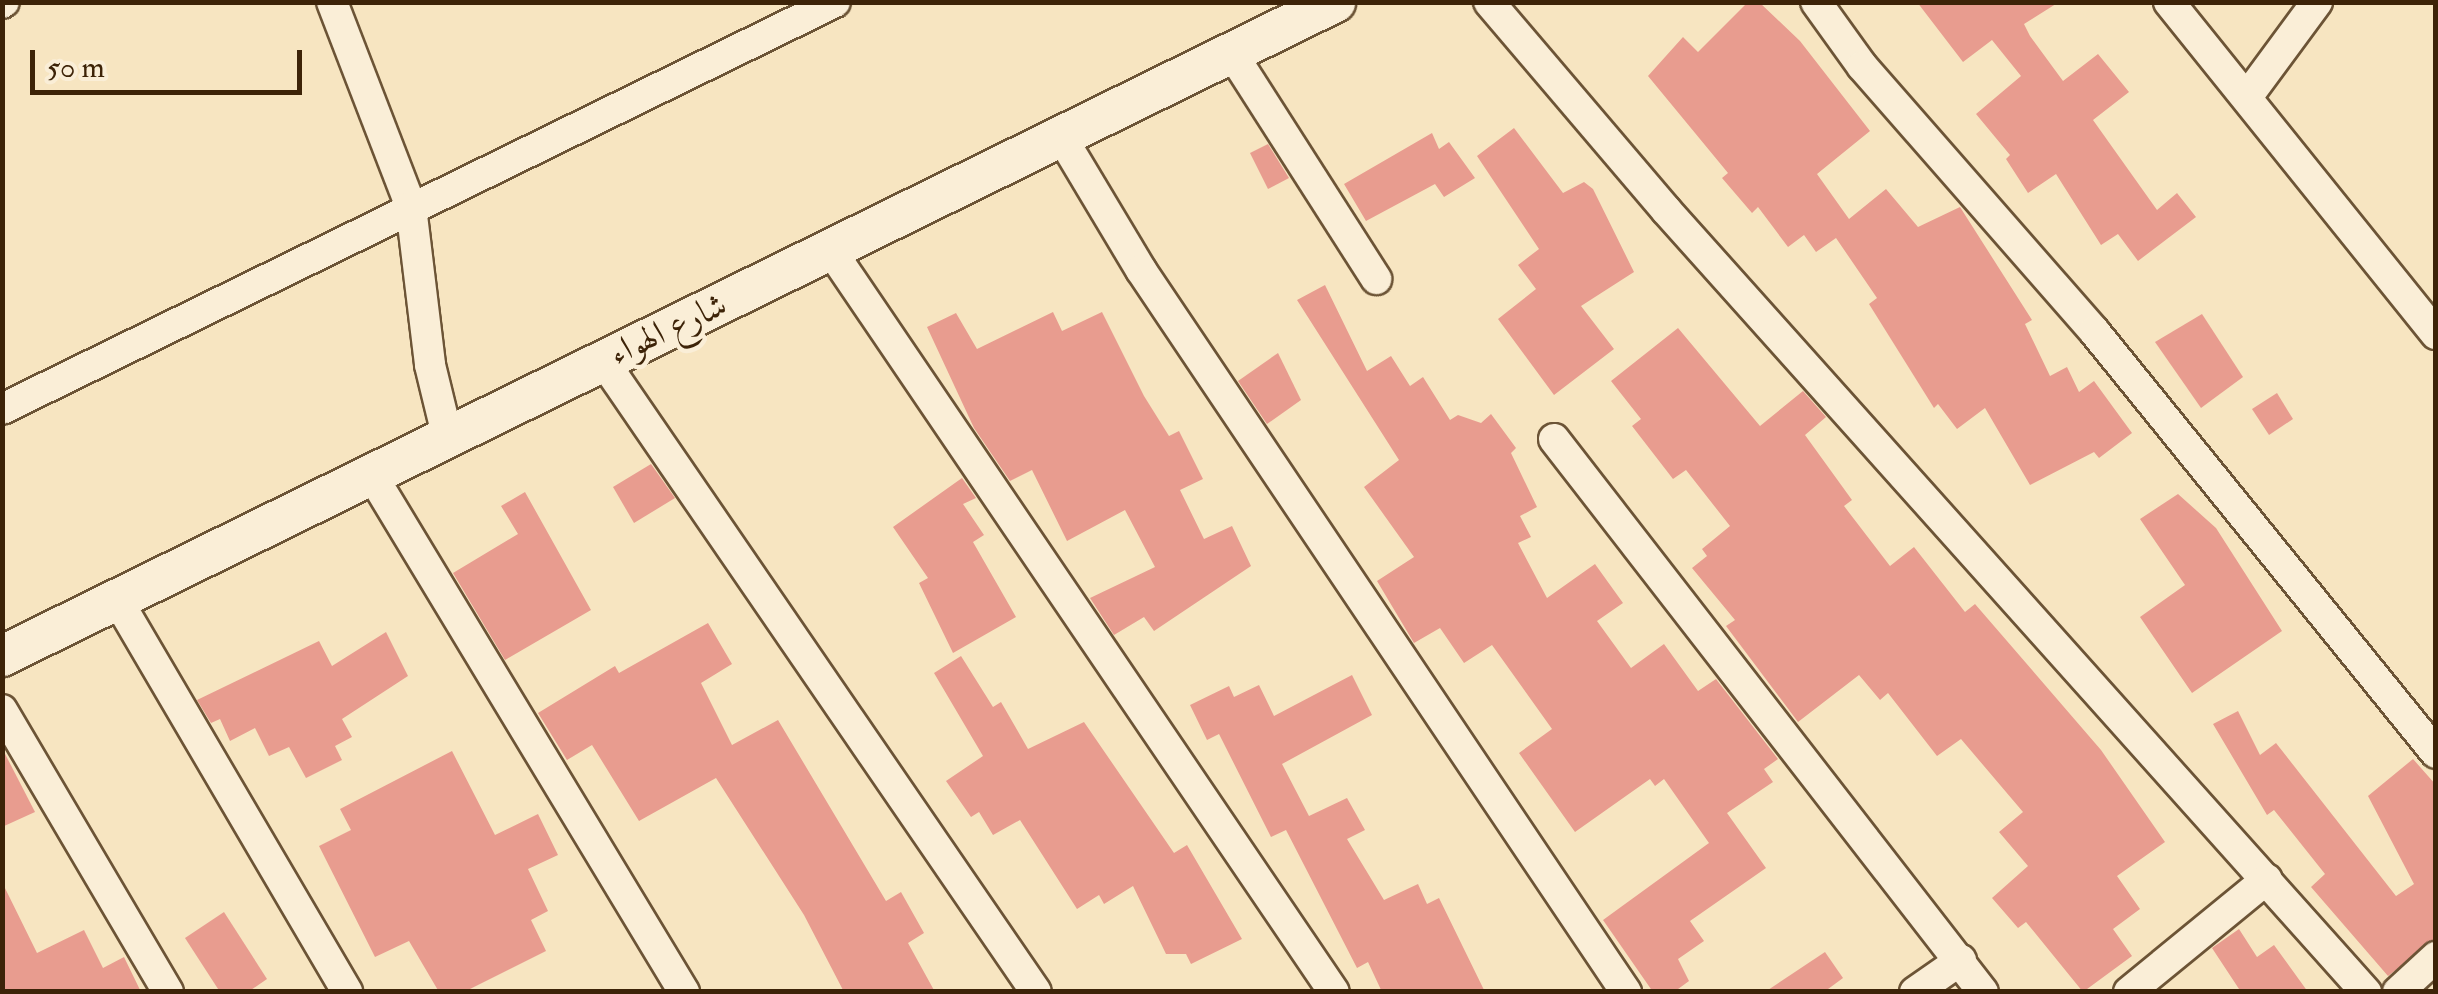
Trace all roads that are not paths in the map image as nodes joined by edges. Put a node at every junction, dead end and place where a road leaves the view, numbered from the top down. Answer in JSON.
{"nodes":[{"id":1,"x":332,"y":2,"type":"edge"},
{"id":2,"x":835,"y":2,"type":"edge"},
{"id":3,"x":1335,"y":2,"type":"edge"},
{"id":4,"x":1490,"y":2,"type":"edge"},
{"id":5,"x":1816,"y":2,"type":"edge"},
{"id":6,"x":2169,"y":2,"type":"edge"},
{"id":7,"x":2317,"y":2,"type":"edge"},
{"id":8,"x":1234,"y":55,"type":"junction"},
{"id":9,"x":2247,"y":97,"type":"junction"},
{"id":10,"x":1062,"y":138,"type":"junction"},
{"id":11,"x":411,"y":207,"type":"junction"},
{"id":12,"x":832,"y":252,"type":"junction"},
{"id":13,"x":1376,"y":279,"type":"dead end"},
{"id":14,"x":2436,"y":334,"type":"edge"},
{"id":15,"x":602,"y":359,"type":"junction"},
{"id":16,"x":2,"y":408,"type":"edge"},
{"id":17,"x":448,"y":439,"type":"junction"},
{"id":18,"x":1554,"y":439,"type":"dead end"},
{"id":19,"x":373,"y":478,"type":"junction"},
{"id":20,"x":118,"y":601,"type":"junction"},
{"id":21,"x":2,"y":656,"type":"edge"},
{"id":22,"x":2,"y":710,"type":"edge"},
{"id":23,"x":2436,"y":752,"type":"edge"},
{"id":24,"x":2267,"y":879,"type":"junction"},
{"id":25,"x":2436,"y":957,"type":"edge"},
{"id":26,"x":1961,"y":960,"type":"junction"},
{"id":27,"x":168,"y":992,"type":"edge"},
{"id":28,"x":347,"y":992,"type":"edge"},
{"id":29,"x":684,"y":992,"type":"edge"},
{"id":30,"x":1036,"y":992,"type":"edge"},
{"id":31,"x":1334,"y":992,"type":"edge"},
{"id":32,"x":1626,"y":992,"type":"edge"},
{"id":33,"x":1915,"y":992,"type":"edge"},
{"id":34,"x":1983,"y":992,"type":"edge"},
{"id":35,"x":2129,"y":992,"type":"edge"},
{"id":36,"x":2366,"y":992,"type":"edge"},
{"id":37,"x":2398,"y":992,"type":"edge"}],
"edges":[{"from":1,"to":11,"type":"street"},
{"from":2,"to":11,"type":"street"},
{"from":3,"to":8,"type":"street","name":"شارع الهواء"},
{"from":4,"to":24,"type":"street"},
{"from":5,"to":23,"type":"street"},
{"from":6,"to":9,"type":"street"},
{"from":7,"to":9,"type":"street"},
{"from":8,"to":10,"type":"street","name":"شارع الهواء"},
{"from":8,"to":13,"type":"street"},
{"from":9,"to":14,"type":"street"},
{"from":10,"to":12,"type":"street","name":"شارع الهواء"},
{"from":10,"to":32,"type":"street"},
{"from":11,"to":16,"type":"street"},
{"from":11,"to":17,"type":"street"},
{"from":12,"to":15,"type":"street","name":"شارع الهواء"},
{"from":12,"to":31,"type":"street"},
{"from":15,"to":17,"type":"street","name":"شارع الهواء"},
{"from":15,"to":30,"type":"street"},
{"from":17,"to":19,"type":"street","name":"شارع الهواء"},
{"from":18,"to":26,"type":"street"},
{"from":19,"to":20,"type":"street","name":"شارع الهواء"},
{"from":19,"to":29,"type":"street"},
{"from":20,"to":21,"type":"street","name":"شارع الهواء"},
{"from":20,"to":28,"type":"street"},
{"from":22,"to":27,"type":"street"},
{"from":24,"to":35,"type":"street"},
{"from":24,"to":36,"type":"street"},
{"from":25,"to":37,"type":"street"},
{"from":26,"to":33,"type":"street"},
{"from":26,"to":34,"type":"street"}]}
